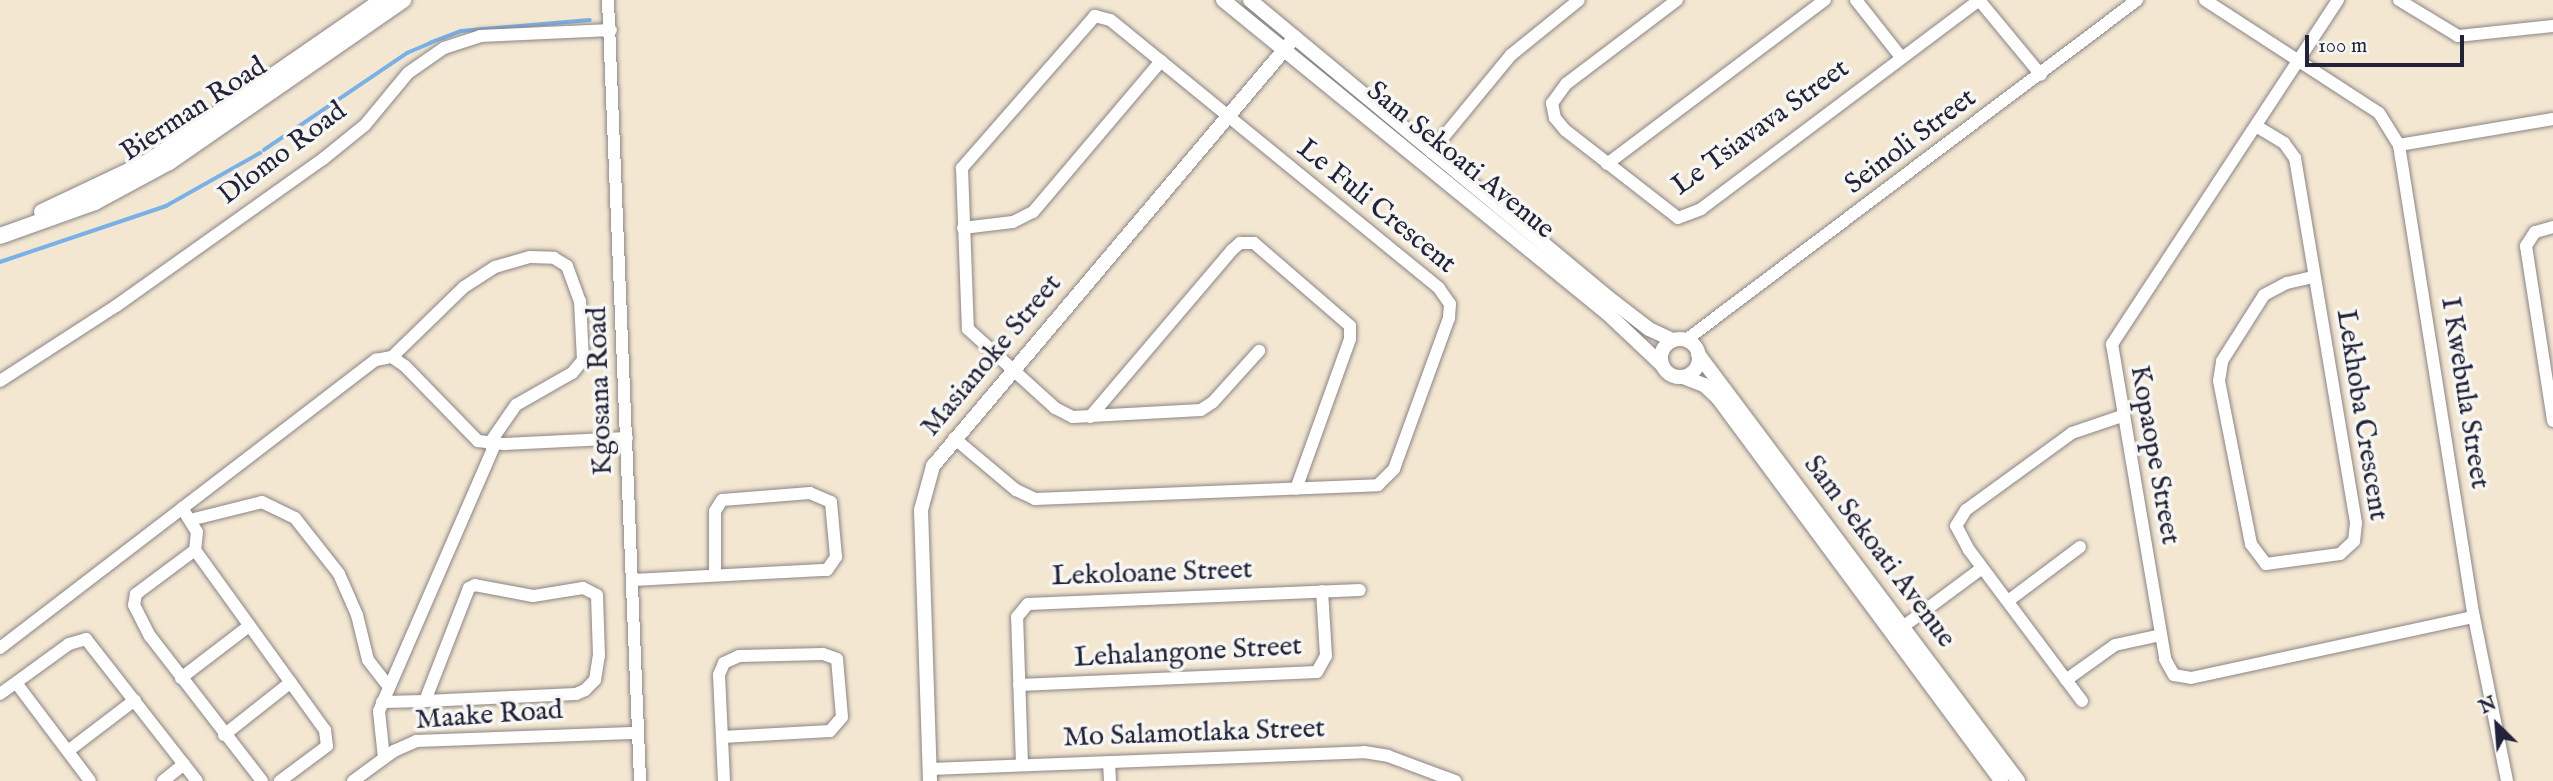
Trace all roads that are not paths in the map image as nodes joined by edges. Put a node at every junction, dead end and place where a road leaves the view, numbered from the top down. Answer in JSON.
{"nodes":[{"id":1,"x":383,"y":0,"type":"edge"},
{"id":2,"x":403,"y":0,"type":"edge"},
{"id":3,"x":608,"y":0,"type":"edge"},
{"id":4,"x":1223,"y":0,"type":"edge"},
{"id":5,"x":1251,"y":0,"type":"edge"},
{"id":6,"x":1579,"y":0,"type":"edge"},
{"id":7,"x":1677,"y":0,"type":"edge"},
{"id":8,"x":1825,"y":0,"type":"edge"},
{"id":9,"x":1856,"y":0,"type":"edge"},
{"id":10,"x":1979,"y":0,"type":"edge"},
{"id":11,"x":2137,"y":0,"type":"edge"},
{"id":12,"x":2205,"y":0,"type":"edge"},
{"id":13,"x":2338,"y":0,"type":"edge"},
{"id":14,"x":2399,"y":0,"type":"edge"},
{"id":15,"x":2553,"y":26,"type":"edge"},
{"id":16,"x":611,"y":30,"type":"junction"},
{"id":17,"x":1295,"y":37,"type":"junction"},
{"id":18,"x":1285,"y":50,"type":"junction"},
{"id":19,"x":1900,"y":56,"type":"junction"},
{"id":20,"x":2300,"y":59,"type":"junction"},
{"id":21,"x":1161,"y":61,"type":"junction"},
{"id":22,"x":2041,"y":75,"type":"junction"},
{"id":23,"x":1228,"y":118,"type":"junction"},
{"id":24,"x":2553,"y":119,"type":"edge"},
{"id":25,"x":2256,"y":126,"type":"junction"},
{"id":26,"x":2399,"y":145,"type":"junction"},
{"id":27,"x":1431,"y":152,"type":"junction"},
{"id":28,"x":1607,"y":163,"type":"junction"},
{"id":29,"x":0,"y":226,"type":"edge"},
{"id":30,"x":2553,"y":227,"type":"edge"},
{"id":31,"x":963,"y":228,"type":"junction"},
{"id":32,"x":0,"y":236,"type":"edge"},
{"id":33,"x":2314,"y":277,"type":"junction"},
{"id":34,"x":1689,"y":346,"type":"junction"},
{"id":35,"x":1259,"y":351,"type":"dead end"},
{"id":36,"x":392,"y":357,"type":"junction"},
{"id":37,"x":1662,"y":365,"type":"junction"},
{"id":38,"x":1011,"y":370,"type":"junction"},
{"id":39,"x":1684,"y":377,"type":"junction"},
{"id":40,"x":0,"y":381,"type":"edge"},
{"id":41,"x":2122,"y":416,"type":"junction"},
{"id":42,"x":1090,"y":417,"type":"junction"},
{"id":43,"x":2553,"y":421,"type":"edge"},
{"id":44,"x":954,"y":438,"type":"junction"},
{"id":45,"x":627,"y":439,"type":"junction"},
{"id":46,"x":492,"y":444,"type":"junction"},
{"id":47,"x":1296,"y":489,"type":"junction"},
{"id":48,"x":186,"y":514,"type":"junction"},
{"id":49,"x":2080,"y":547,"type":"dead end"},
{"id":50,"x":195,"y":550,"type":"junction"},
{"id":51,"x":1982,"y":568,"type":"junction"},
{"id":52,"x":715,"y":574,"type":"junction"},
{"id":53,"x":633,"y":580,"type":"junction"},
{"id":54,"x":1360,"y":590,"type":"dead end"},
{"id":55,"x":1322,"y":592,"type":"junction"},
{"id":56,"x":2008,"y":601,"type":"junction"},
{"id":57,"x":2474,"y":617,"type":"junction"},
{"id":58,"x":249,"y":626,"type":"junction"},
{"id":59,"x":1904,"y":626,"type":"junction"},
{"id":60,"x":2161,"y":635,"type":"junction"},
{"id":61,"x":0,"y":648,"type":"edge"},
{"id":62,"x":181,"y":678,"type":"junction"},
{"id":63,"x":2066,"y":680,"type":"junction"},
{"id":64,"x":291,"y":682,"type":"junction"},
{"id":65,"x":16,"y":684,"type":"junction"},
{"id":66,"x":1020,"y":685,"type":"junction"},
{"id":67,"x":388,"y":686,"type":"junction"},
{"id":68,"x":0,"y":694,"type":"edge"},
{"id":69,"x":135,"y":699,"type":"junction"},
{"id":70,"x":425,"y":701,"type":"junction"},
{"id":71,"x":2082,"y":701,"type":"dead end"},
{"id":72,"x":382,"y":702,"type":"junction"},
{"id":73,"x":638,"y":733,"type":"junction"},
{"id":74,"x":225,"y":735,"type":"junction"},
{"id":75,"x":722,"y":737,"type":"junction"},
{"id":76,"x":68,"y":751,"type":"junction"},
{"id":77,"x":384,"y":758,"type":"junction"},
{"id":78,"x":1109,"y":762,"type":"junction"},
{"id":79,"x":184,"y":764,"type":"junction"},
{"id":80,"x":1021,"y":765,"type":"junction"},
{"id":81,"x":930,"y":775,"type":"edge"},
{"id":82,"x":90,"y":781,"type":"edge"},
{"id":83,"x":163,"y":781,"type":"edge"},
{"id":84,"x":197,"y":781,"type":"edge"},
{"id":85,"x":262,"y":781,"type":"edge"},
{"id":86,"x":280,"y":781,"type":"edge"},
{"id":87,"x":354,"y":781,"type":"edge"},
{"id":88,"x":640,"y":781,"type":"edge"},
{"id":89,"x":724,"y":781,"type":"edge"},
{"id":90,"x":1110,"y":781,"type":"edge"},
{"id":91,"x":1455,"y":781,"type":"edge"},
{"id":92,"x":2001,"y":781,"type":"edge"},
{"id":93,"x":2018,"y":781,"type":"edge"},
{"id":94,"x":2507,"y":781,"type":"edge"}],
"edges":[{"from":1,"to":29,"type":"main road","name":"Bierman Road"},
{"from":2,"to":32,"type":"main road","name":"Bierman Road"},
{"from":3,"to":16,"type":"street","name":"Kgosana Road"},
{"from":4,"to":18,"type":"street","name":"Sam Sekoati Avenue"},
{"from":5,"to":17,"type":"street","name":"Sam Sekoati Avenue"},
{"from":6,"to":27,"type":"street"},
{"from":7,"to":28,"type":"street","name":"Le Tsiavava Street"},
{"from":8,"to":28,"type":"street"},
{"from":9,"to":19,"type":"street"},
{"from":10,"to":19,"type":"street","name":"Le Tsiavava Street"},
{"from":10,"to":22,"type":"street"},
{"from":11,"to":22,"type":"street","name":"Seinoli Street"},
{"from":12,"to":20,"type":"street"},
{"from":13,"to":20,"type":"street","name":"Kopaope Street"},
{"from":14,"to":15,"type":"street"},
{"from":16,"to":40,"type":"street","name":"Dlomo Road"},
{"from":16,"to":45,"type":"street","name":"Kgosana Road"},
{"from":17,"to":18,"type":"street","name":"Masianoke Street"},
{"from":17,"to":27,"type":"street","name":"Sam Sekoati Avenue"},
{"from":18,"to":23,"type":"street","name":"Masianoke Street"},
{"from":18,"to":37,"type":"street","name":"Sam Sekoati Avenue"},
{"from":19,"to":28,"type":"street","name":"Le Tsiavava Street"},
{"from":20,"to":25,"type":"street","name":"Kopaope Street"},
{"from":20,"to":26,"type":"street","name":"I Kwebula Street"},
{"from":21,"to":23,"type":"street","name":"Le Fuli Crescent"},
{"from":21,"to":31,"type":"street"},
{"from":21,"to":31,"type":"street","name":"Le Fuli Crescent"},
{"from":22,"to":34,"type":"street","name":"Seinoli Street"},
{"from":23,"to":38,"type":"street","name":"Masianoke Street"},
{"from":23,"to":47,"type":"street","name":"Le Fuli Crescent"},
{"from":24,"to":26,"type":"street"},
{"from":25,"to":33,"type":"street","name":"Lekhoba Crescent"},
{"from":25,"to":41,"type":"street","name":"Kopaope Street"},
{"from":26,"to":57,"type":"street","name":"I Kwebula Street"},
{"from":27,"to":34,"type":"street","name":"Sam Sekoati Avenue"},
{"from":30,"to":43,"type":"street"},
{"from":31,"to":38,"type":"street","name":"Le Fuli Crescent"},
{"from":33,"to":33,"type":"street","name":"Lekhoba Crescent"},
{"from":34,"to":37,"type":"street"},
{"from":34,"to":39,"type":"street"},
{"from":34,"to":59,"type":"street","name":"Sam Sekoati Avenue"},
{"from":35,"to":42,"type":"street","name":"Le Fuli Crescent"},
{"from":36,"to":46,"type":"street"},
{"from":36,"to":46,"type":"street"},
{"from":36,"to":48,"type":"street"},
{"from":37,"to":39,"type":"street"},
{"from":38,"to":42,"type":"street","name":"Le Fuli Crescent"},
{"from":38,"to":44,"type":"street","name":"Masianoke Street"},
{"from":39,"to":92,"type":"street","name":"Sam Sekoati Avenue"},
{"from":41,"to":51,"type":"street"},
{"from":41,"to":60,"type":"street","name":"Kopaope Street"},
{"from":42,"to":47,"type":"street"},
{"from":44,"to":47,"type":"street","name":"Le Fuli Crescent"},
{"from":44,"to":81,"type":"street","name":"Masianoke Street"},
{"from":45,"to":46,"type":"street"},
{"from":45,"to":53,"type":"street","name":"Kgosana Road"},
{"from":46,"to":67,"type":"street"},
{"from":48,"to":50,"type":"street"},
{"from":48,"to":61,"type":"street"},
{"from":48,"to":67,"type":"street"},
{"from":49,"to":56,"type":"street"},
{"from":50,"to":58,"type":"street"},
{"from":50,"to":62,"type":"street"},
{"from":51,"to":56,"type":"street"},
{"from":51,"to":59,"type":"street"},
{"from":52,"to":52,"type":"street"},
{"from":52,"to":53,"type":"street"},
{"from":53,"to":73,"type":"street","name":"Kgosana Road"},
{"from":54,"to":55,"type":"street","name":"Lekoloane Street"},
{"from":55,"to":66,"type":"street","name":"Lekoloane Street"},
{"from":55,"to":66,"type":"street","name":"Lehalangone Street"},
{"from":56,"to":63,"type":"street"},
{"from":57,"to":60,"type":"street","name":"Kopaope Street"},
{"from":57,"to":94,"type":"street","name":"I Kwebula Street"},
{"from":58,"to":62,"type":"street"},
{"from":58,"to":64,"type":"street"},
{"from":59,"to":93,"type":"street","name":"Sam Sekoati Avenue"},
{"from":60,"to":63,"type":"street"},
{"from":62,"to":74,"type":"street"},
{"from":63,"to":71,"type":"street"},
{"from":64,"to":74,"type":"street"},
{"from":64,"to":86,"type":"street"},
{"from":65,"to":68,"type":"street"},
{"from":65,"to":69,"type":"street"},
{"from":65,"to":76,"type":"street"},
{"from":66,"to":80,"type":"street","name":"Lekoloane Street"},
{"from":67,"to":72,"type":"street"},
{"from":69,"to":76,"type":"street"},
{"from":69,"to":79,"type":"street"},
{"from":70,"to":70,"type":"street"},
{"from":70,"to":72,"type":"street"},
{"from":72,"to":77,"type":"street"},
{"from":73,"to":77,"type":"street","name":"Maake Road"},
{"from":73,"to":88,"type":"street","name":"Kgosana Road"},
{"from":74,"to":85,"type":"street"},
{"from":75,"to":75,"type":"street"},
{"from":75,"to":89,"type":"street"},
{"from":76,"to":82,"type":"street"},
{"from":77,"to":87,"type":"street","name":"Maake Road"},
{"from":78,"to":80,"type":"street","name":"Mo Salamotlaka Street"},
{"from":78,"to":90,"type":"street"},
{"from":78,"to":91,"type":"street","name":"Mo Salamotlaka Street"},
{"from":79,"to":83,"type":"street"},
{"from":79,"to":84,"type":"street"},
{"from":80,"to":81,"type":"street","name":"Mo Salamotlaka Street"}]}
